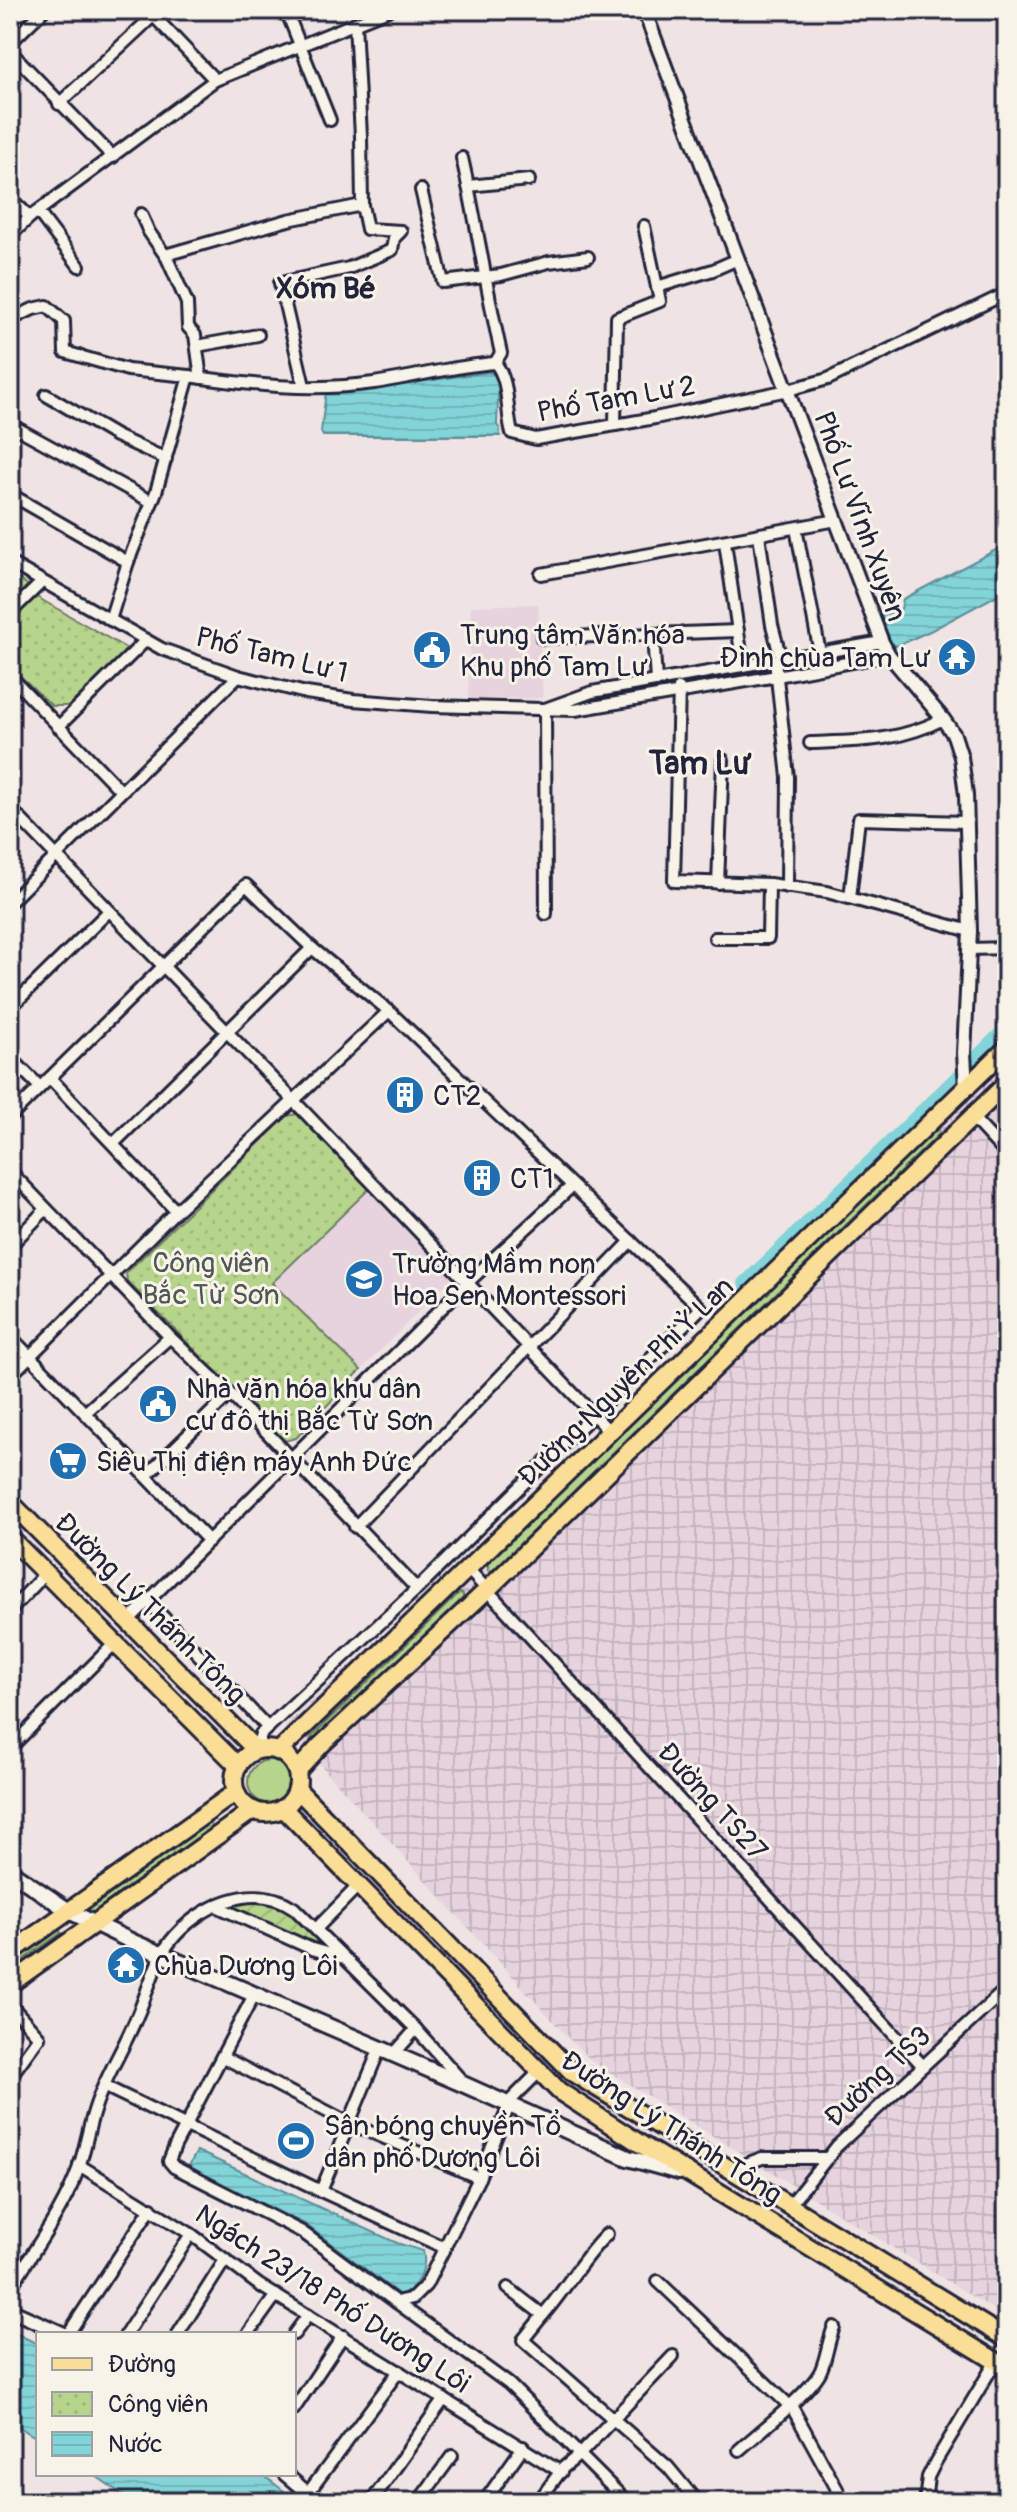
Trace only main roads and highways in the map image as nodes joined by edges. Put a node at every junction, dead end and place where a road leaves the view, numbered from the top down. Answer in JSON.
{"nodes":[{"id":1,"x":1007,"y":1048,"type":"edge"},
{"id":2,"x":1007,"y":1083,"type":"edge"},
{"id":3,"x":966,"y":1088,"type":"junction"},
{"id":4,"x":972,"y":1117,"type":"junction"},
{"id":5,"x":10,"y":1502,"type":"edge"},
{"id":6,"x":33,"y":1526,"type":"junction"},
{"id":7,"x":13,"y":1541,"type":"edge"},
{"id":8,"x":256,"y":1750,"type":"junction"},
{"id":9,"x":279,"y":1751,"type":"junction"},
{"id":10,"x":238,"y":1766,"type":"junction"},
{"id":11,"x":297,"y":1771,"type":"junction"},
{"id":12,"x":297,"y":1789,"type":"junction"},
{"id":13,"x":236,"y":1792,"type":"junction"},
{"id":14,"x":283,"y":1808,"type":"junction"},
{"id":15,"x":253,"y":1810,"type":"junction"},
{"id":16,"x":10,"y":1871,"type":"edge"},
{"id":17,"x":69,"y":1911,"type":"junction"},
{"id":18,"x":94,"y":1923,"type":"junction"},
{"id":19,"x":10,"y":1953,"type":"edge"},
{"id":20,"x":10,"y":1984,"type":"edge"},
{"id":21,"x":697,"y":2176,"type":"junction"},
{"id":22,"x":789,"y":2206,"type":"junction"},
{"id":23,"x":776,"y":2225,"type":"junction"},
{"id":24,"x":1007,"y":2339,"type":"edge"},
{"id":25,"x":1002,"y":2365,"type":"edge"}],
"edges":[{"from":1,"to":3,"type":"main road","name":"Đường Nguyên Phi Ỷ Lan"},
{"from":2,"to":4,"type":"main road","name":"Đường Nguyên Phi Ỷ Lan"},
{"from":3,"to":4,"type":"main road"},
{"from":3,"to":9,"type":"main road","name":"Đường Nguyên Phi Ỷ Lan"},
{"from":4,"to":11,"type":"main road","name":"Đường Nguyên Phi Ỷ Lan"},
{"from":5,"to":6,"type":"main road","name":"Đường Lý Thánh Tông"},
{"from":6,"to":7,"type":"main road"},
{"from":6,"to":8,"type":"main road","name":"Đường Lý Thánh Tông"},
{"from":7,"to":10,"type":"main road","name":"Đường Lý Thánh Tông"},
{"from":8,"to":9,"type":"main road"},
{"from":8,"to":10,"type":"main road"},
{"from":9,"to":11,"type":"main road"},
{"from":10,"to":13,"type":"main road"},
{"from":11,"to":12,"type":"main road"},
{"from":12,"to":14,"type":"main road"},
{"from":12,"to":22,"type":"main road","name":"Đường Lý Thánh Tông"},
{"from":13,"to":15,"type":"main road"},
{"from":13,"to":17,"type":"main road"},
{"from":14,"to":15,"type":"main road"},
{"from":14,"to":21,"type":"main road","name":"Đường Lý Thánh Tông"},
{"from":15,"to":18,"type":"main road"},
{"from":16,"to":17,"type":"main road"},
{"from":17,"to":18,"type":"main road"},
{"from":17,"to":19,"type":"main road"},
{"from":18,"to":20,"type":"main road"},
{"from":18,"to":21,"type":"main road"},
{"from":21,"to":23,"type":"main road","name":"Đường Lý Thánh Tông"},
{"from":22,"to":23,"type":"main road"},
{"from":22,"to":24,"type":"main road","name":"Đường Lý Thánh Tông"},
{"from":23,"to":25,"type":"main road","name":"Đường Lý Thánh Tông"}]}
